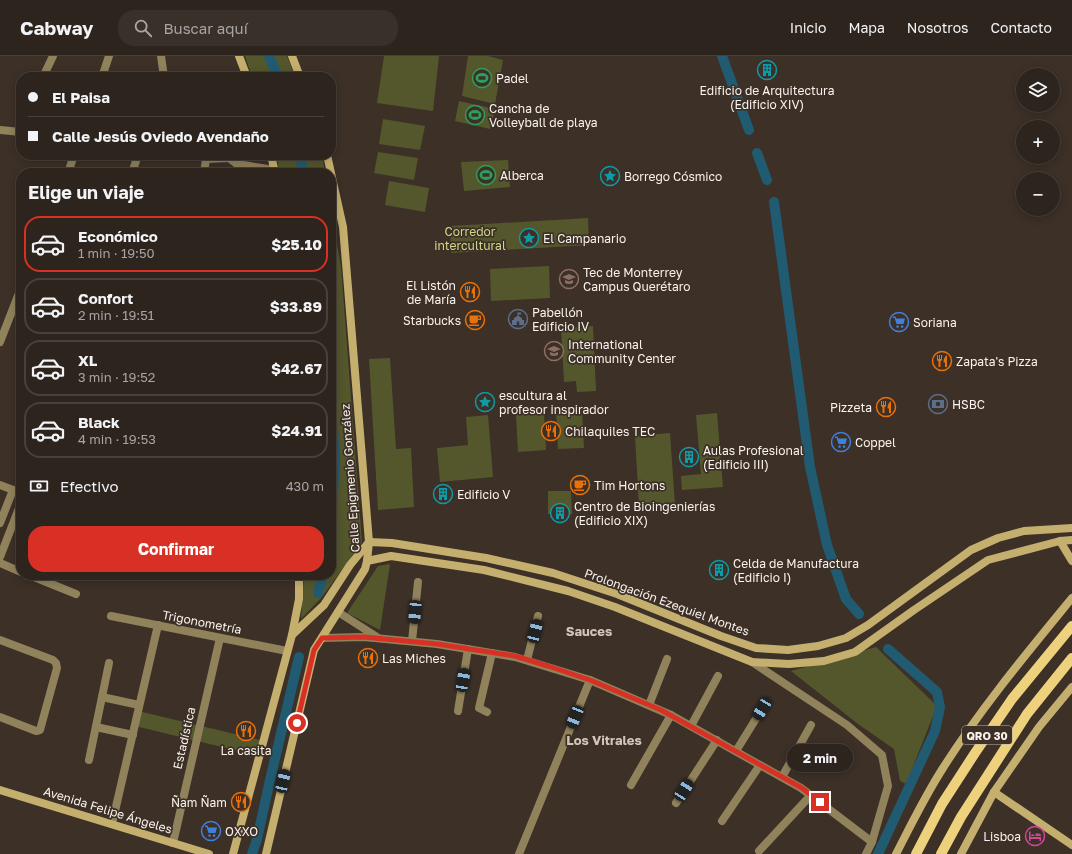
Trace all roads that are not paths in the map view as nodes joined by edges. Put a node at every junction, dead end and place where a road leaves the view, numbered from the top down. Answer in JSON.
{"nodes":[{"id":1,"x":53,"y":56,"type":"edge"},
{"id":2,"x":109,"y":56,"type":"edge"},
{"id":3,"x":161,"y":56,"type":"edge"},
{"id":4,"x":239,"y":56,"type":"edge"},
{"id":5,"x":292,"y":56,"type":"edge"},
{"id":6,"x":45,"y":72,"type":"edge"},
{"id":7,"x":104,"y":72,"type":"edge"},
{"id":8,"x":163,"y":72,"type":"edge"},
{"id":9,"x":245,"y":72,"type":"edge"},
{"id":10,"x":298,"y":72,"type":"edge"},
{"id":11,"x":0,"y":130,"type":"edge"},
{"id":12,"x":16,"y":130,"type":"edge"},
{"id":13,"x":235,"y":160,"type":"edge"},
{"id":14,"x":256,"y":168,"type":"edge"},
{"id":15,"x":336,"y":198,"type":"edge"},
{"id":16,"x":16,"y":301,"type":"edge"},
{"id":17,"x":0,"y":342,"type":"edge"},
{"id":18,"x":0,"y":485,"type":"edge"},
{"id":19,"x":13,"y":490,"type":"junction"},
{"id":20,"x":16,"y":491,"type":"edge"},
{"id":21,"x":16,"y":516,"type":"edge"},
{"id":22,"x":0,"y":523,"type":"edge"},
{"id":23,"x":1072,"y":528,"type":"edge"},
{"id":24,"x":1072,"y":540,"type":"edge"},
{"id":25,"x":369,"y":542,"type":"junction"},
{"id":26,"x":1060,"y":542,"type":"junction"},
{"id":27,"x":0,"y":557,"type":"edge"},
{"id":28,"x":367,"y":561,"type":"junction"},
{"id":29,"x":1072,"y":561,"type":"edge"},
{"id":30,"x":0,"y":563,"type":"edge"},
{"id":31,"x":16,"y":570,"type":"edge"},
{"id":32,"x":41,"y":580,"type":"edge"},
{"id":33,"x":299,"y":580,"type":"edge"},
{"id":34,"x":418,"y":582,"type":"dead end"},
{"id":35,"x":76,"y":594,"type":"dead end"},
{"id":36,"x":1072,"y":598,"type":"edge"},
{"id":37,"x":338,"y":612,"type":"junction"},
{"id":38,"x":111,"y":616,"type":"dead end"},
{"id":39,"x":538,"y":616,"type":"dead end"},
{"id":40,"x":158,"y":625,"type":"junction"},
{"id":41,"x":1072,"y":626,"type":"edge"},
{"id":42,"x":292,"y":634,"type":"junction"},
{"id":43,"x":220,"y":638,"type":"junction"},
{"id":44,"x":322,"y":638,"type":"junction"},
{"id":45,"x":380,"y":638,"type":"junction"},
{"id":46,"x":0,"y":640,"type":"edge"},
{"id":47,"x":412,"y":641,"type":"junction"},
{"id":48,"x":468,"y":649,"type":"junction"},
{"id":49,"x":287,"y":651,"type":"junction"},
{"id":50,"x":492,"y":653,"type":"junction"},
{"id":51,"x":1072,"y":658,"type":"edge"},
{"id":52,"x":667,"y":659,"type":"dead end"},
{"id":53,"x":527,"y":660,"type":"junction"},
{"id":54,"x":752,"y":662,"type":"junction"},
{"id":55,"x":110,"y":663,"type":"dead end"},
{"id":56,"x":718,"y":676,"type":"dead end"},
{"id":57,"x":590,"y":680,"type":"junction"},
{"id":58,"x":1072,"y":687,"type":"edge"},
{"id":59,"x":102,"y":697,"type":"junction"},
{"id":60,"x":649,"y":705,"type":"junction"},
{"id":61,"x":139,"y":706,"type":"junction"},
{"id":62,"x":762,"y":709,"type":"dead end"},
{"id":63,"x":458,"y":711,"type":"dead end"},
{"id":64,"x":487,"y":712,"type":"dead end"},
{"id":65,"x":671,"y":715,"type":"junction"},
{"id":66,"x":0,"y":717,"type":"edge"},
{"id":67,"x":811,"y":725,"type":"dead end"},
{"id":68,"x":691,"y":726,"type":"junction"},
{"id":69,"x":96,"y":727,"type":"junction"},
{"id":70,"x":133,"y":735,"type":"junction"},
{"id":71,"x":717,"y":740,"type":"junction"},
{"id":72,"x":736,"y":752,"type":"junction"},
{"id":73,"x":89,"y":760,"type":"dead end"},
{"id":74,"x":760,"y":765,"type":"junction"},
{"id":75,"x":782,"y":777,"type":"junction"},
{"id":76,"x":631,"y":785,"type":"dead end"},
{"id":77,"x":0,"y":790,"type":"edge"},
{"id":78,"x":994,"y":792,"type":"junction"},
{"id":79,"x":811,"y":795,"type":"junction"},
{"id":80,"x":676,"y":803,"type":"dead end"},
{"id":81,"x":722,"y":821,"type":"dead end"},
{"id":82,"x":112,"y":824,"type":"junction"},
{"id":83,"x":872,"y":842,"type":"junction"},
{"id":84,"x":173,"y":843,"type":"junction"},
{"id":85,"x":1072,"y":845,"type":"edge"},
{"id":86,"x":759,"y":851,"type":"dead end"},
{"id":87,"x":209,"y":854,"type":"edge"},
{"id":88,"x":233,"y":854,"type":"edge"},
{"id":89,"x":266,"y":854,"type":"edge"},
{"id":90,"x":519,"y":854,"type":"edge"},
{"id":91,"x":866,"y":854,"type":"edge"},
{"id":92,"x":896,"y":854,"type":"edge"},
{"id":93,"x":916,"y":854,"type":"edge"},
{"id":94,"x":941,"y":854,"type":"edge"},
{"id":95,"x":961,"y":854,"type":"edge"}],
"edges":[{"from":1,"to":6,"type":"street"},
{"from":2,"to":7,"type":"street"},
{"from":3,"to":8,"type":"street"},
{"from":4,"to":9,"type":"main road"},
{"from":5,"to":10,"type":"main road"},
{"from":11,"to":12,"type":"street"},
{"from":13,"to":14,"type":"street"},
{"from":15,"to":25,"type":"main road","name":"Calle Epigmenio González"},
{"from":16,"to":17,"type":"street"},
{"from":18,"to":19,"type":"street"},
{"from":19,"to":20,"type":"street"},
{"from":19,"to":22,"type":"street"},
{"from":21,"to":27,"type":"street"},
{"from":23,"to":25,"type":"main road","name":"Prolongación Ezequiel Montes"},
{"from":24,"to":26,"type":"main road","name":"Prolongación Ezequiel Montes"},
{"from":25,"to":28,"type":"main road","name":"Calle Epigmenio González"},
{"from":25,"to":42,"type":"main road"},
{"from":26,"to":29,"type":"main road"},
{"from":26,"to":54,"type":"main road","name":"Prolongación Ezequiel Montes"},
{"from":28,"to":37,"type":"main road","name":"Calle Epigmenio González"},
{"from":28,"to":54,"type":"main road","name":"Prolongación Ezequiel Montes"},
{"from":30,"to":31,"type":"street"},
{"from":32,"to":35,"type":"street"},
{"from":33,"to":42,"type":"main road"},
{"from":34,"to":47,"type":"street"},
{"from":36,"to":92,"type":"main road"},
{"from":37,"to":44,"type":"main road","name":"Calle Epigmenio González"},
{"from":37,"to":45,"type":"street"},
{"from":38,"to":40,"type":"street","name":"Trigonometría"},
{"from":39,"to":53,"type":"street"},
{"from":40,"to":43,"type":"street","name":"Trigonometría"},
{"from":40,"to":61,"type":"street"},
{"from":41,"to":93,"type":"main road","number":"QRO 30"},
{"from":42,"to":49,"type":"main road"},
{"from":43,"to":49,"type":"street","name":"Trigonometría"},
{"from":43,"to":84,"type":"street","name":"Estadística"},
{"from":44,"to":45,"type":"street"},
{"from":44,"to":89,"type":"main road","name":"Calle Epigmenio González"},
{"from":45,"to":47,"type":"street"},
{"from":46,"to":66,"type":"street"},
{"from":47,"to":48,"type":"street"},
{"from":48,"to":50,"type":"street"},
{"from":48,"to":63,"type":"street"},
{"from":49,"to":88,"type":"main road"},
{"from":50,"to":53,"type":"street"},
{"from":50,"to":64,"type":"street"},
{"from":51,"to":94,"type":"main road","number":"QRO 30"},
{"from":52,"to":60,"type":"street"},
{"from":53,"to":57,"type":"street"},
{"from":54,"to":83,"type":"street","name":"Prolongación Ezequiel Montes"},
{"from":55,"to":59,"type":"street"},
{"from":56,"to":68,"type":"street"},
{"from":57,"to":60,"type":"street"},
{"from":57,"to":90,"type":"street"},
{"from":58,"to":78,"type":"main road"},
{"from":59,"to":61,"type":"street"},
{"from":59,"to":69,"type":"street"},
{"from":60,"to":65,"type":"street"},
{"from":61,"to":70,"type":"street"},
{"from":62,"to":72,"type":"street"},
{"from":65,"to":68,"type":"street"},
{"from":65,"to":76,"type":"street"},
{"from":67,"to":75,"type":"street"},
{"from":68,"to":71,"type":"street"},
{"from":69,"to":70,"type":"street"},
{"from":69,"to":73,"type":"street"},
{"from":70,"to":82,"type":"street"},
{"from":71,"to":72,"type":"street"},
{"from":71,"to":80,"type":"street"},
{"from":72,"to":74,"type":"street"},
{"from":74,"to":75,"type":"street"},
{"from":74,"to":81,"type":"street"},
{"from":75,"to":79,"type":"street"},
{"from":77,"to":82,"type":"main road","name":"Avenida Felipe Ángeles"},
{"from":78,"to":85,"type":"main road"},
{"from":78,"to":95,"type":"main road"},
{"from":79,"to":83,"type":"street"},
{"from":79,"to":86,"type":"street"},
{"from":82,"to":84,"type":"main road","name":"Avenida Felipe Ángeles"},
{"from":83,"to":91,"type":"street","name":"Prolongación Ezequiel Montes"},
{"from":84,"to":87,"type":"main road","name":"Avenida Felipe Ángeles"}]}
